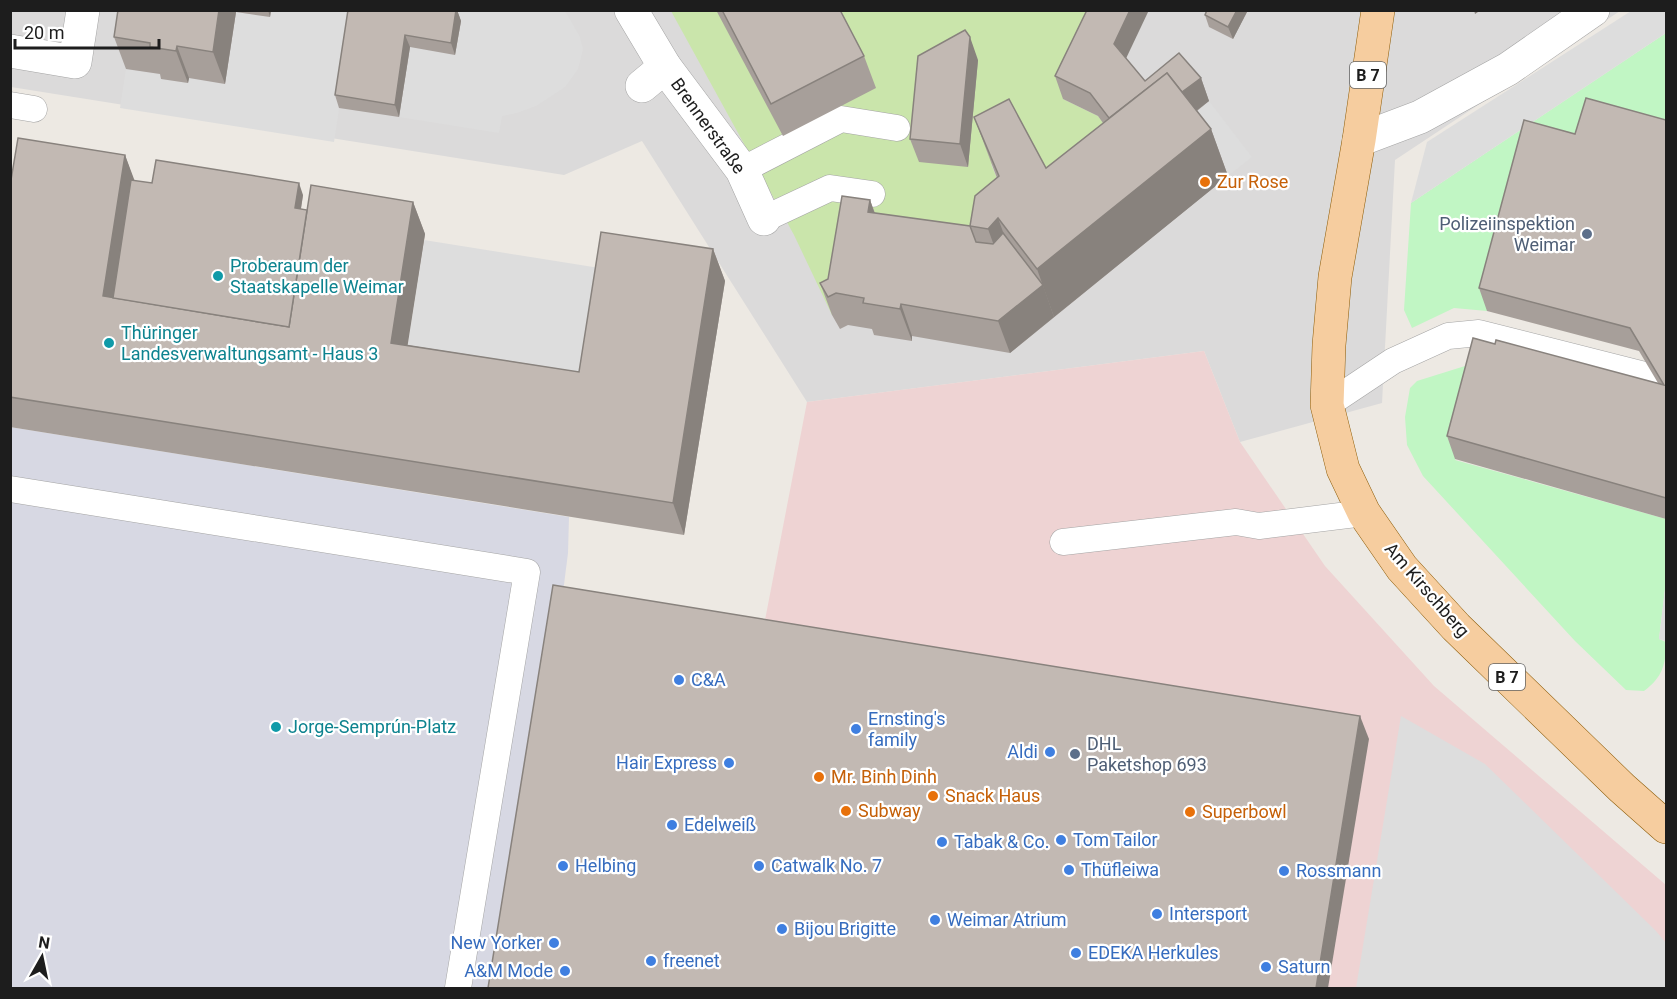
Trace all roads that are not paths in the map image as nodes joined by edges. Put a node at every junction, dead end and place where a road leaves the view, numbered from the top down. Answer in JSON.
{"nodes":[{"id":1,"x":83,"y":10,"type":"edge"},
{"id":2,"x":632,"y":10,"type":"edge"},
{"id":3,"x":1378,"y":10,"type":"edge"},
{"id":4,"x":1593,"y":10,"type":"edge"},
{"id":5,"x":10,"y":51,"type":"edge"},
{"id":6,"x":897,"y":128,"type":"dead end"},
{"id":7,"x":1359,"y":140,"type":"junction"},
{"id":8,"x":742,"y":170,"type":"junction"},
{"id":9,"x":872,"y":194,"type":"dead end"},
{"id":10,"x":764,"y":219,"type":"joint"},
{"id":11,"x":1653,"y":376,"type":"edge"},
{"id":12,"x":1327,"y":405,"type":"junction"},
{"id":13,"x":10,"y":489,"type":"edge"},
{"id":14,"x":1364,"y":513,"type":"junction"},
{"id":15,"x":1063,"y":543,"type":"dead end"},
{"id":16,"x":1666,"y":827,"type":"edge"},
{"id":17,"x":458,"y":988,"type":"edge"}],
"edges":[{"from":1,"to":5,"type":"street"},
{"from":2,"to":8,"type":"street","name":"Brennerstraße"},
{"from":3,"to":7,"type":"main road","number":"B 7"},
{"from":4,"to":7,"type":"street"},
{"from":6,"to":8,"type":"lane"},
{"from":7,"to":12,"type":"main road","name":"Am Kirschberg","number":"B 7"},
{"from":8,"to":10,"type":"street","name":"Brennerstraße"},
{"from":9,"to":10,"type":"lane"},
{"from":11,"to":12,"type":"lane"},
{"from":12,"to":14,"type":"main road","name":"Am Kirschberg","number":"B 7"},
{"from":13,"to":17,"type":"lane"},
{"from":14,"to":15,"type":"lane"},
{"from":14,"to":16,"type":"main road","name":"Am Kirschberg","number":"B 7"}]}
